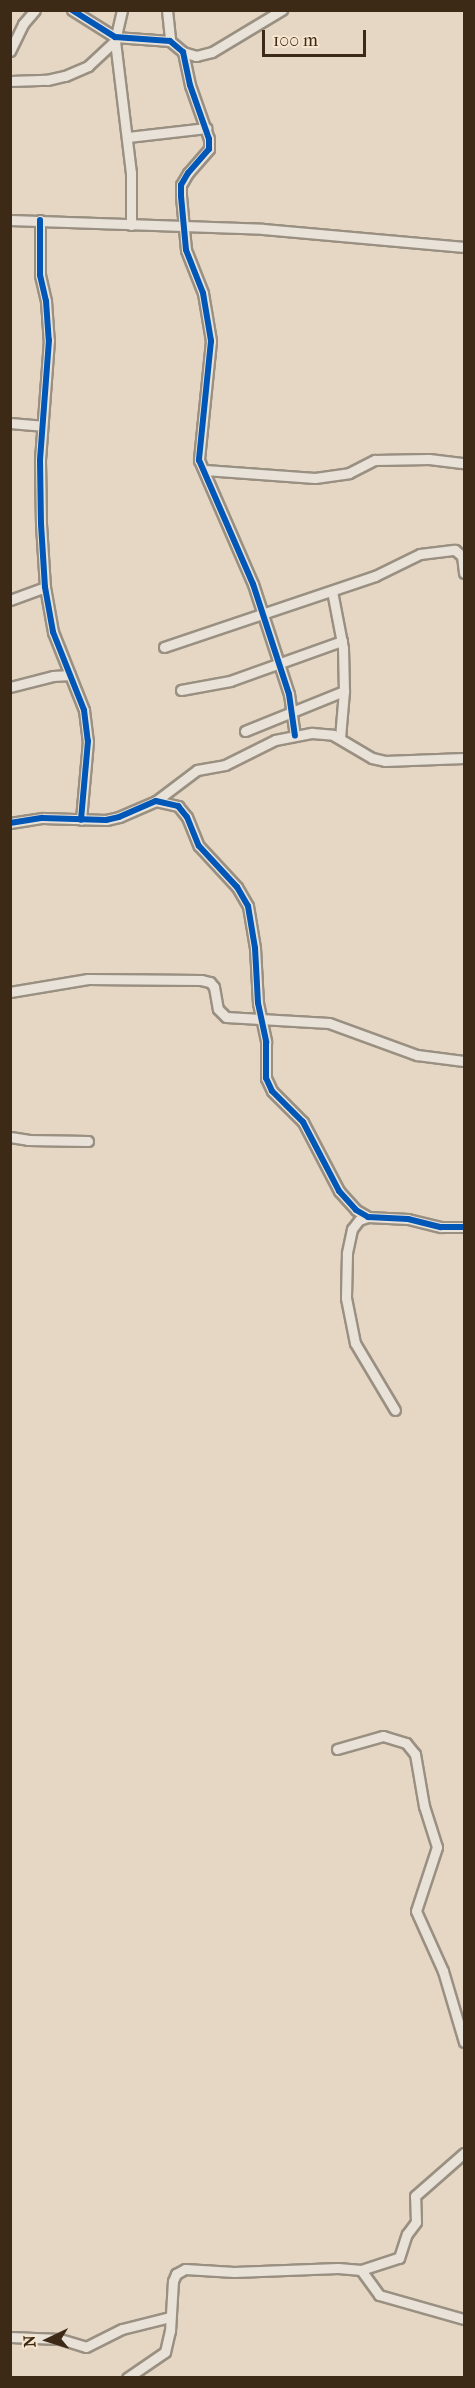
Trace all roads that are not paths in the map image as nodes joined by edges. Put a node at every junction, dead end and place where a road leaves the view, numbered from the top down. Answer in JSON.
{"nodes":[{"id":1,"x":35,"y":10,"type":"edge"},
{"id":2,"x":72,"y":10,"type":"edge"},
{"id":3,"x":122,"y":10,"type":"edge"},
{"id":4,"x":168,"y":10,"type":"edge"},
{"id":5,"x":282,"y":10,"type":"edge"},
{"id":6,"x":115,"y":39,"type":"junction"},
{"id":7,"x":170,"y":41,"type":"junction"},
{"id":8,"x":10,"y":51,"type":"edge"},
{"id":9,"x":183,"y":52,"type":"junction"},
{"id":10,"x":10,"y":81,"type":"edge"},
{"id":11,"x":206,"y":128,"type":"junction"},
{"id":12,"x":128,"y":137,"type":"junction"},
{"id":13,"x":10,"y":220,"type":"edge"},
{"id":14,"x":40,"y":220,"type":"junction"},
{"id":15,"x":131,"y":225,"type":"junction"},
{"id":16,"x":182,"y":228,"type":"junction"},
{"id":17,"x":465,"y":247,"type":"edge"},
{"id":18,"x":10,"y":423,"type":"edge"},
{"id":19,"x":42,"y":426,"type":"junction"},
{"id":20,"x":465,"y":463,"type":"edge"},
{"id":21,"x":205,"y":470,"type":"junction"},
{"id":22,"x":465,"y":573,"type":"edge"},
{"id":23,"x":45,"y":587,"type":"junction"},
{"id":24,"x":332,"y":591,"type":"junction"},
{"id":25,"x":10,"y":600,"type":"edge"},
{"id":26,"x":263,"y":614,"type":"junction"},
{"id":27,"x":342,"y":641,"type":"junction"},
{"id":28,"x":164,"y":647,"type":"dead end"},
{"id":29,"x":280,"y":663,"type":"junction"},
{"id":30,"x":70,"y":675,"type":"junction"},
{"id":31,"x":10,"y":687,"type":"edge"},
{"id":32,"x":181,"y":690,"type":"dead end"},
{"id":33,"x":344,"y":691,"type":"junction"},
{"id":34,"x":292,"y":712,"type":"junction"},
{"id":35,"x":245,"y":731,"type":"dead end"},
{"id":36,"x":296,"y":736,"type":"junction"},
{"id":37,"x":340,"y":738,"type":"junction"},
{"id":38,"x":465,"y":758,"type":"edge"},
{"id":39,"x":156,"y":801,"type":"junction"},
{"id":40,"x":81,"y":820,"type":"junction"},
{"id":41,"x":10,"y":823,"type":"edge"},
{"id":42,"x":10,"y":993,"type":"edge"},
{"id":43,"x":261,"y":1020,"type":"junction"},
{"id":44,"x":465,"y":1061,"type":"edge"},
{"id":45,"x":10,"y":1137,"type":"edge"},
{"id":46,"x":88,"y":1141,"type":"dead end"},
{"id":47,"x":368,"y":1217,"type":"junction"},
{"id":48,"x":465,"y":1227,"type":"edge"},
{"id":49,"x":395,"y":1410,"type":"dead end"},
{"id":50,"x":337,"y":1749,"type":"dead end"},
{"id":51,"x":465,"y":2042,"type":"edge"},
{"id":52,"x":465,"y":2153,"type":"edge"},
{"id":53,"x":361,"y":2270,"type":"junction"},
{"id":54,"x":170,"y":2317,"type":"junction"},
{"id":55,"x":465,"y":2319,"type":"edge"},
{"id":56,"x":10,"y":2337,"type":"edge"},
{"id":57,"x":127,"y":2378,"type":"edge"}],
"edges":[{"from":1,"to":8,"type":"street"},
{"from":2,"to":6,"type":"street"},
{"from":3,"to":6,"type":"street"},
{"from":4,"to":7,"type":"street"},
{"from":5,"to":9,"type":"street"},
{"from":6,"to":7,"type":"street"},
{"from":6,"to":10,"type":"street"},
{"from":6,"to":12,"type":"street"},
{"from":7,"to":9,"type":"street"},
{"from":9,"to":11,"type":"street"},
{"from":11,"to":12,"type":"street"},
{"from":11,"to":16,"type":"street"},
{"from":12,"to":15,"type":"street"},
{"from":13,"to":14,"type":"street"},
{"from":14,"to":15,"type":"street"},
{"from":14,"to":19,"type":"street"},
{"from":15,"to":16,"type":"street"},
{"from":16,"to":17,"type":"street"},
{"from":16,"to":21,"type":"street"},
{"from":18,"to":19,"type":"street"},
{"from":19,"to":23,"type":"street"},
{"from":20,"to":21,"type":"street"},
{"from":21,"to":26,"type":"street"},
{"from":22,"to":24,"type":"street"},
{"from":23,"to":25,"type":"street"},
{"from":23,"to":30,"type":"street"},
{"from":24,"to":26,"type":"street"},
{"from":24,"to":27,"type":"street"},
{"from":26,"to":28,"type":"street"},
{"from":26,"to":29,"type":"street"},
{"from":27,"to":29,"type":"street"},
{"from":27,"to":33,"type":"street"},
{"from":29,"to":32,"type":"street"},
{"from":29,"to":34,"type":"street"},
{"from":30,"to":31,"type":"street"},
{"from":30,"to":40,"type":"street"},
{"from":33,"to":34,"type":"street"},
{"from":33,"to":37,"type":"street"},
{"from":34,"to":35,"type":"street"},
{"from":34,"to":36,"type":"street"},
{"from":36,"to":37,"type":"street"},
{"from":36,"to":39,"type":"street"},
{"from":37,"to":38,"type":"street"},
{"from":39,"to":40,"type":"street"},
{"from":39,"to":43,"type":"street"},
{"from":40,"to":41,"type":"street"},
{"from":42,"to":43,"type":"street"},
{"from":43,"to":44,"type":"street"},
{"from":43,"to":47,"type":"street"},
{"from":45,"to":46,"type":"street"},
{"from":47,"to":48,"type":"street"},
{"from":47,"to":49,"type":"street"},
{"from":50,"to":51,"type":"street"},
{"from":52,"to":53,"type":"street"},
{"from":53,"to":54,"type":"street"},
{"from":53,"to":55,"type":"street"},
{"from":54,"to":56,"type":"street"},
{"from":54,"to":57,"type":"street"}]}
